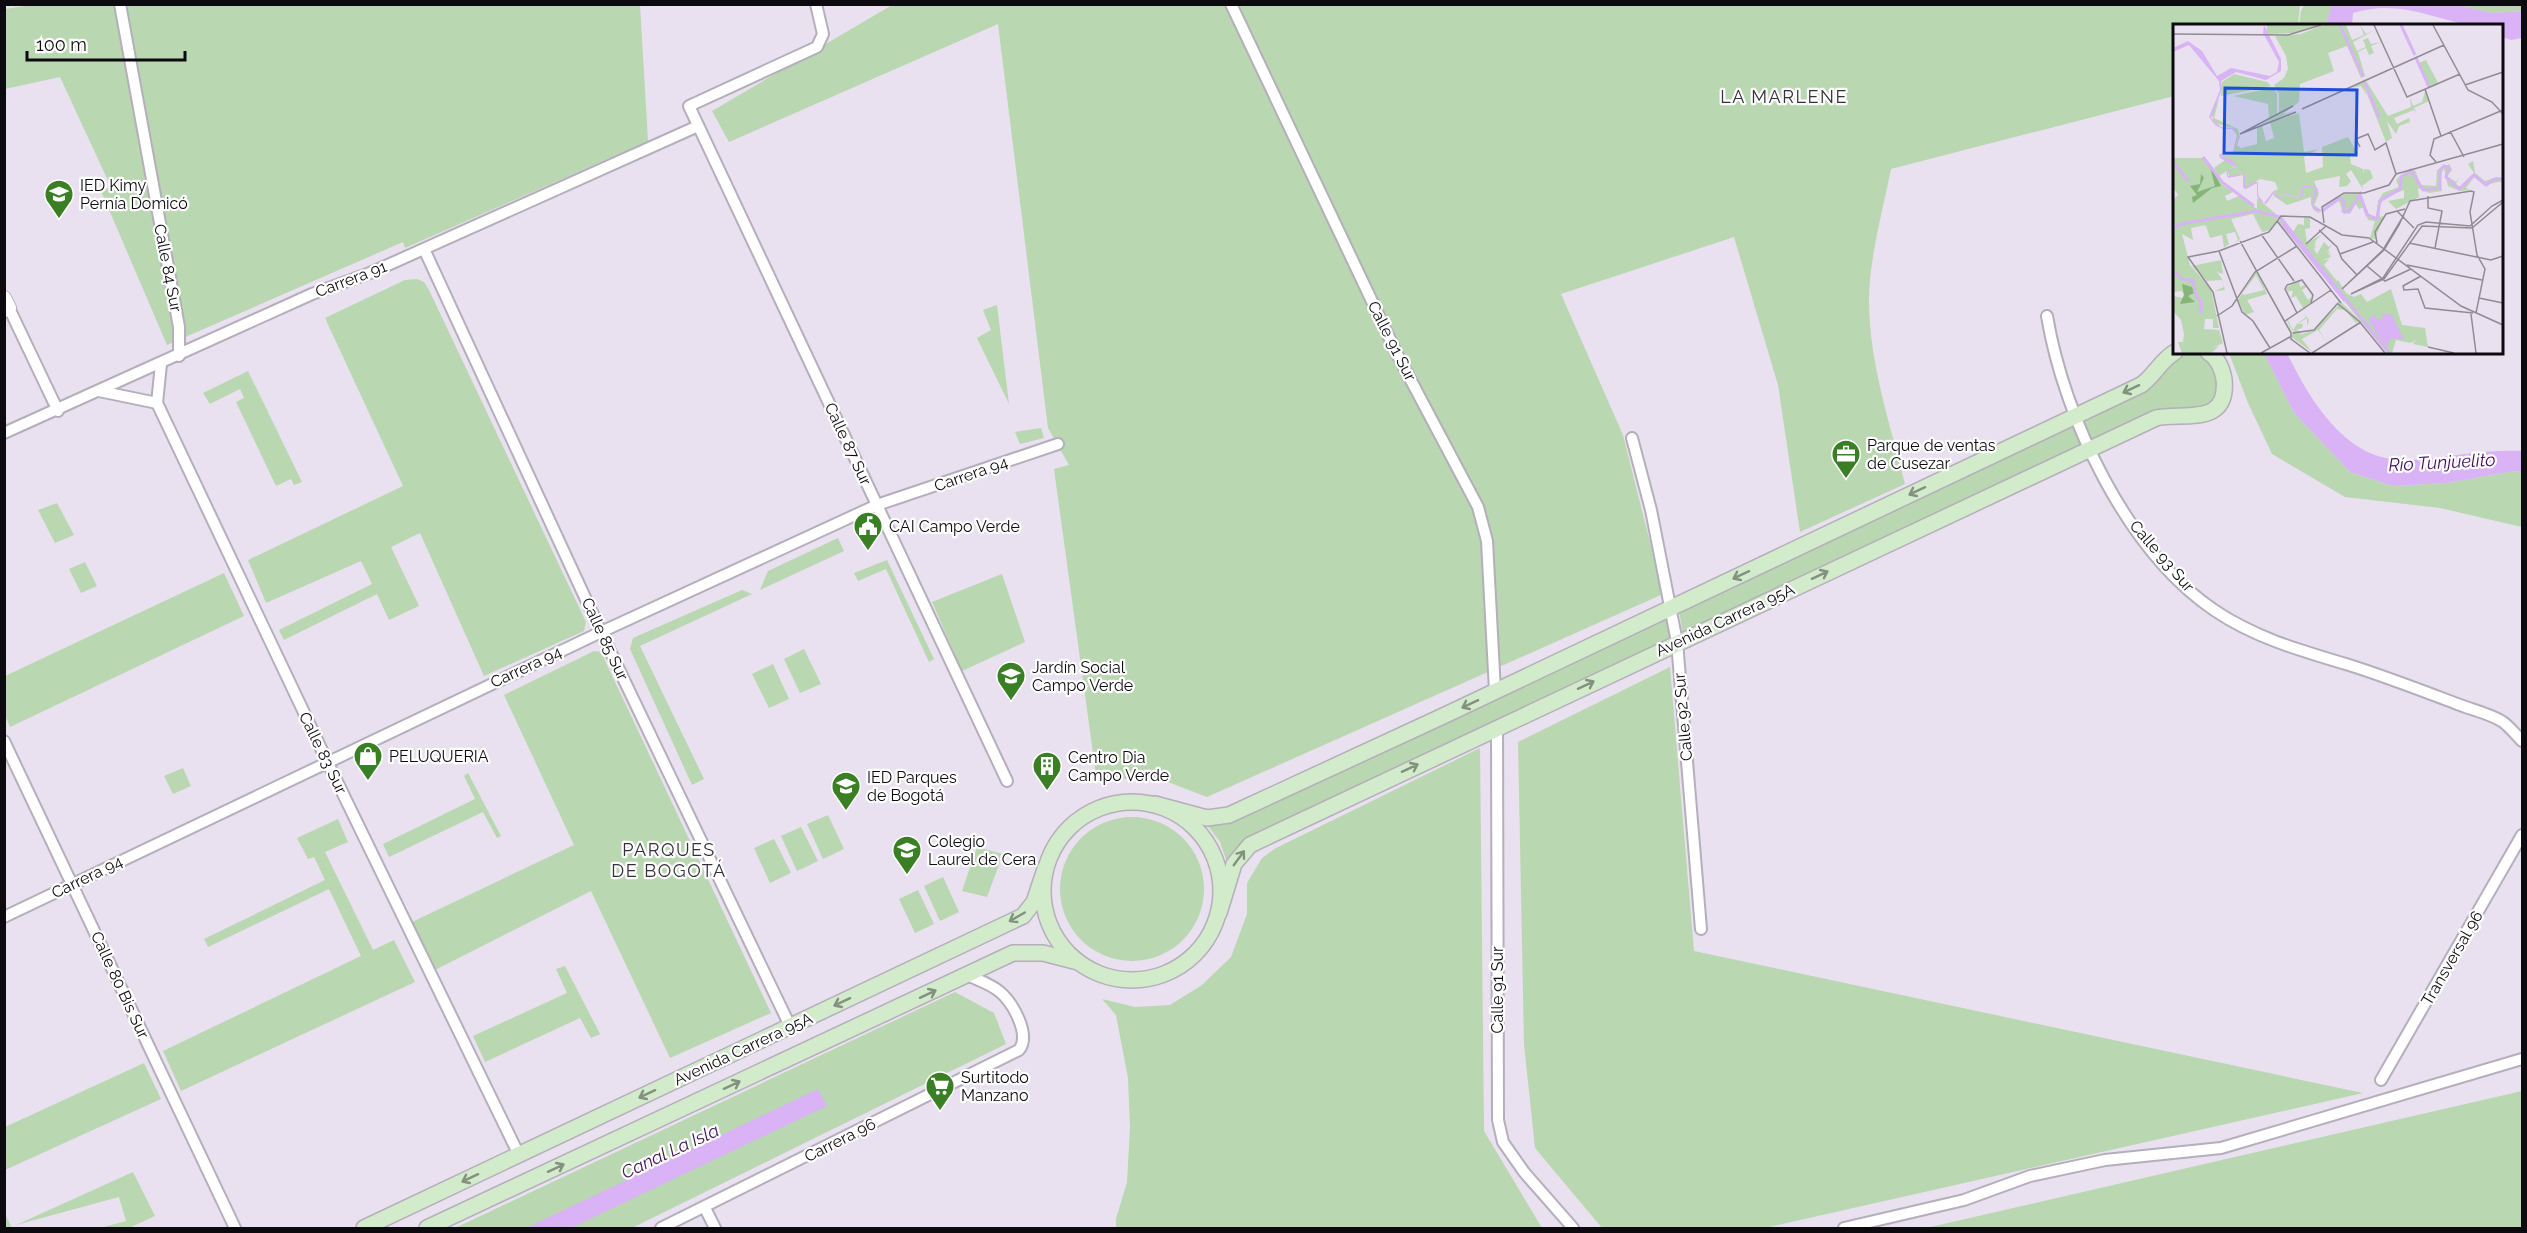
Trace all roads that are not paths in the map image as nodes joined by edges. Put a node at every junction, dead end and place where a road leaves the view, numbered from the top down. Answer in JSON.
{"nodes":[{"id":1,"x":120,"y":4,"type":"edge"},
{"id":2,"x":816,"y":4,"type":"edge"},
{"id":3,"x":1231,"y":4,"type":"edge"},
{"id":4,"x":698,"y":126,"type":"junction"},
{"id":5,"x":424,"y":249,"type":"junction"},
{"id":6,"x":6,"y":306,"type":"edge"},
{"id":7,"x":2047,"y":316,"type":"dead end"},
{"id":8,"x":2173,"y":353,"type":"edge"},
{"id":9,"x":2211,"y":354,"type":"edge"},
{"id":10,"x":179,"y":356,"type":"junction"},
{"id":11,"x":162,"y":364,"type":"junction"},
{"id":12,"x":98,"y":391,"type":"junction"},
{"id":13,"x":157,"y":403,"type":"junction"},
{"id":14,"x":57,"y":411,"type":"junction"},
{"id":15,"x":2075,"y":416,"type":"junction"},
{"id":16,"x":5,"y":432,"type":"edge"},
{"id":17,"x":1632,"y":438,"type":"dead end"},
{"id":18,"x":1058,"y":444,"type":"dead end"},
{"id":19,"x":2089,"y":449,"type":"junction"},
{"id":20,"x":877,"y":505,"type":"junction"},
{"id":21,"x":1672,"y":608,"type":"junction"},
{"id":22,"x":601,"y":632,"type":"junction"},
{"id":23,"x":1677,"y":642,"type":"junction"},
{"id":24,"x":1495,"y":692,"type":"junction"},
{"id":25,"x":1497,"y":727,"type":"junction"},
{"id":26,"x":4,"y":741,"type":"edge"},
{"id":27,"x":2523,"y":741,"type":"edge"},
{"id":28,"x":327,"y":761,"type":"junction"},
{"id":29,"x":1007,"y":781,"type":"dead end"},
{"id":30,"x":1155,"y":804,"type":"junction"},
{"id":31,"x":2523,"y":835,"type":"edge"},
{"id":32,"x":1045,"y":868,"type":"junction"},
{"id":33,"x":72,"y":885,"type":"junction"},
{"id":34,"x":1219,"y":913,"type":"junction"},
{"id":35,"x":4,"y":917,"type":"edge"},
{"id":36,"x":1701,"y":929,"type":"dead end"},
{"id":37,"x":1078,"y":962,"type":"junction"},
{"id":38,"x":967,"y":975,"type":"junction"},
{"id":39,"x":790,"y":1026,"type":"junction"},
{"id":40,"x":2523,"y":1059,"type":"edge"},
{"id":41,"x":2381,"y":1080,"type":"dead end"},
{"id":42,"x":519,"y":1155,"type":"junction"},
{"id":43,"x":415,"y":1204,"type":"junction"},
{"id":44,"x":705,"y":1208,"type":"junction"},
{"id":45,"x":235,"y":1228,"type":"edge"},
{"id":46,"x":364,"y":1228,"type":"edge"},
{"id":47,"x":427,"y":1228,"type":"edge"},
{"id":48,"x":661,"y":1228,"type":"edge"},
{"id":49,"x":715,"y":1228,"type":"edge"},
{"id":50,"x":1573,"y":1228,"type":"edge"},
{"id":51,"x":1844,"y":1228,"type":"edge"}],
"edges":[{"from":1,"to":10,"type":"street","name":"Calle 84 Sur"},
{"from":2,"to":4,"type":"street","name":"Calle 87 Sur"},
{"from":3,"to":24,"type":"street","name":"Calle 91 Sur"},
{"from":4,"to":5,"type":"street","name":"Carrera 91"},
{"from":4,"to":20,"type":"street","name":"Calle 87 Sur"},
{"from":5,"to":10,"type":"street","name":"Carrera 91"},
{"from":5,"to":22,"type":"street","name":"Calle 85 Sur"},
{"from":6,"to":14,"type":"street"},
{"from":7,"to":15,"type":"street","name":"Calle 93 Sur"},
{"from":8,"to":15,"type":"main road","name":"Avenida Carrera 95A","one_way":true},
{"from":9,"to":19,"type":"main road","name":"Avenida Carrera 95A"},
{"from":10,"to":11,"type":"street","name":"Carrera 91"},
{"from":11,"to":12,"type":"street","name":"Carrera 91"},
{"from":11,"to":13,"type":"street"},
{"from":12,"to":13,"type":"street"},
{"from":12,"to":14,"type":"street","name":"Carrera 91"},
{"from":13,"to":28,"type":"street","name":"Calle 83 Sur"},
{"from":14,"to":16,"type":"street","name":"Carrera 91"},
{"from":15,"to":19,"type":"street","name":"Calle 93 Sur"},
{"from":15,"to":21,"type":"main road","name":"Avenida Carrera 95A","one_way":true},
{"from":17,"to":21,"type":"street","name":"Calle 92 Sur"},
{"from":18,"to":20,"type":"street","name":"Carrera 94"},
{"from":23,"to":19,"type":"main road","name":"Avenida Carrera 95A","one_way":true},
{"from":19,"to":27,"type":"street","name":"Calle 93 Sur"},
{"from":20,"to":22,"type":"street","name":"Carrera 94"},
{"from":20,"to":29,"type":"street","name":"Calle 87 Sur"},
{"from":21,"to":23,"type":"street","name":"Calle 92 Sur"},
{"from":21,"to":24,"type":"main road","name":"Avenida Carrera 95A"},
{"from":22,"to":28,"type":"street","name":"Carrera 94"},
{"from":22,"to":39,"type":"street","name":"Calle 85 Sur"},
{"from":25,"to":23,"type":"main road","name":"Avenida Carrera 95A","one_way":true},
{"from":23,"to":36,"type":"street","name":"Calle 92 Sur"},
{"from":24,"to":30,"type":"main road","name":"Avenida Carrera 95A","one_way":true},
{"from":34,"to":25,"type":"main road","name":"Avenida Carrera 95A","one_way":true},
{"from":25,"to":50,"type":"street","name":"Calle 91 Sur"},
{"from":26,"to":33,"type":"street","name":"Calle 80 Bis Sur"},
{"from":28,"to":33,"type":"street","name":"Carrera 94"},
{"from":28,"to":42,"type":"street","name":"Calle 83 Sur"},
{"from":30,"to":32,"type":"main road"},
{"from":30,"to":34,"type":"main road"},
{"from":31,"to":41,"type":"street","name":"Transversal 96"},
{"from":32,"to":37,"type":"main road"},
{"from":32,"to":39,"type":"main road","name":"Avenida Carrera 95A","one_way":true},
{"from":33,"to":35,"type":"street","name":"Carrera 94"},
{"from":33,"to":45,"type":"street","name":"Calle 80 Bis Sur"},
{"from":34,"to":37,"type":"main road"},
{"from":37,"to":38,"type":"main road","name":"Avenida Carrera 95A"},
{"from":38,"to":44,"type":"street","name":"Carrera 96"},
{"from":47,"to":38,"type":"main road","name":"Avenida Carrera 95A","one_way":true},
{"from":39,"to":42,"type":"main road","name":"Avenida Carrera 95A","one_way":true},
{"from":40,"to":51,"type":"street"},
{"from":42,"to":43,"type":"main road","name":"Avenida Carrera 95A","one_way":true},
{"from":43,"to":46,"type":"main road","name":"Avenida Carrera 95A"},
{"from":43,"to":47,"type":"main road","name":"Avenida Carrera 95A"},
{"from":44,"to":48,"type":"street","name":"Carrera 96"},
{"from":44,"to":49,"type":"street"}]}
